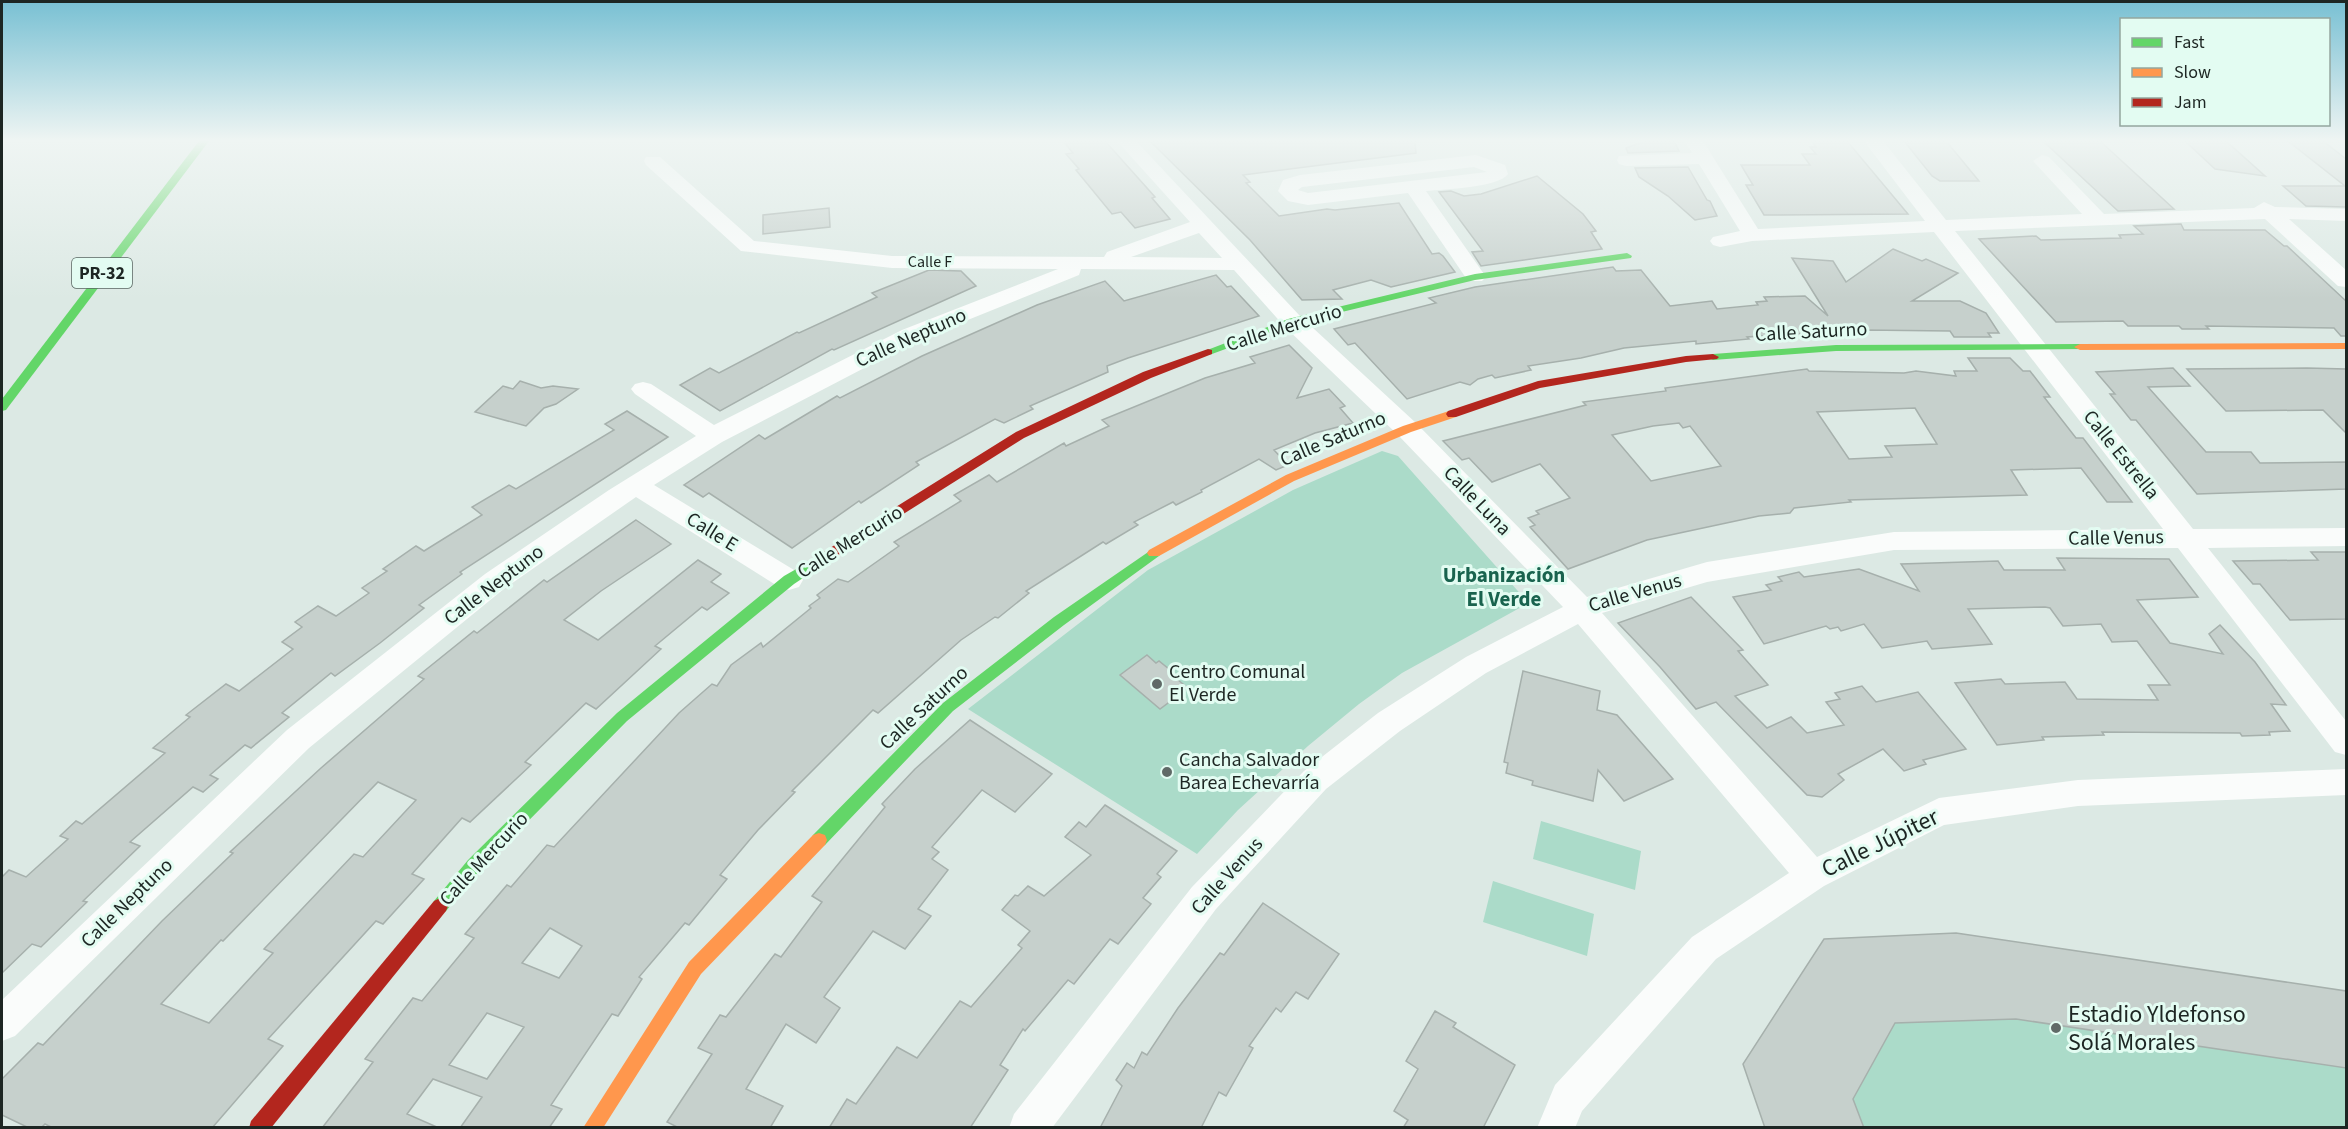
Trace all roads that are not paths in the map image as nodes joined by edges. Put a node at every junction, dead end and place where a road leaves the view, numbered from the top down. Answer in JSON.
{"nodes":[{"id":1,"x":162,"y":194,"type":"edge"},
{"id":2,"x":689,"y":194,"type":"edge"},
{"id":3,"x":1175,"y":194,"type":"edge"},
{"id":4,"x":1291,"y":194,"type":"edge"},
{"id":5,"x":1354,"y":194,"type":"edge"},
{"id":6,"x":1418,"y":194,"type":"edge"},
{"id":7,"x":1726,"y":194,"type":"edge"},
{"id":8,"x":1913,"y":194,"type":"edge"},
{"id":9,"x":2074,"y":194,"type":"edge"},
{"id":10,"x":2254,"y":200,"type":"dead end"},
{"id":11,"x":2271,"y":213,"type":"junction"},
{"id":12,"x":2346,"y":215,"type":"edge"},
{"id":13,"x":2099,"y":220,"type":"junction"},
{"id":14,"x":1203,"y":224,"type":"junction"},
{"id":15,"x":1938,"y":226,"type":"junction"},
{"id":16,"x":1752,"y":235,"type":"junction"},
{"id":17,"x":1720,"y":241,"type":"dead end"},
{"id":18,"x":1627,"y":256,"type":"dead end"},
{"id":19,"x":1240,"y":264,"type":"junction"},
{"id":20,"x":1085,"y":266,"type":"junction"},
{"id":21,"x":1475,"y":277,"type":"junction"},
{"id":22,"x":2346,"y":281,"type":"edge"},
{"id":23,"x":1292,"y":321,"type":"junction"},
{"id":24,"x":2346,"y":346,"type":"edge"},
{"id":25,"x":2034,"y":347,"type":"junction"},
{"id":26,"x":643,"y":389,"type":"dead end"},
{"id":27,"x":2,"y":407,"type":"edge"},
{"id":28,"x":1407,"y":429,"type":"junction"},
{"id":29,"x":713,"y":436,"type":"junction"},
{"id":30,"x":636,"y":485,"type":"junction"},
{"id":31,"x":2187,"y":537,"type":"junction"},
{"id":32,"x":2346,"y":537,"type":"edge"},
{"id":33,"x":789,"y":580,"type":"junction"},
{"id":34,"x":1582,"y":609,"type":"junction"},
{"id":35,"x":2346,"y":743,"type":"edge"},
{"id":36,"x":2346,"y":782,"type":"edge"},
{"id":37,"x":1812,"y":876,"type":"junction"},
{"id":38,"x":2,"y":1024,"type":"edge"},
{"id":39,"x":258,"y":1128,"type":"edge"},
{"id":40,"x":592,"y":1128,"type":"edge"},
{"id":41,"x":1028,"y":1128,"type":"edge"},
{"id":42,"x":1556,"y":1128,"type":"edge"}],
"edges":[{"from":1,"to":27,"type":"street","number":"PR-32"},
{"from":2,"to":20,"type":"street","name":"Calle F"},
{"from":3,"to":14,"type":"street","name":"Calle Luna"},
{"from":4,"to":5,"type":"street"},
{"from":6,"to":21,"type":"street"},
{"from":7,"to":16,"type":"street"},
{"from":8,"to":15,"type":"street","name":"Calle Estrella"},
{"from":9,"to":13,"type":"street"},
{"from":10,"to":11,"type":"street"},
{"from":11,"to":12,"type":"street"},
{"from":11,"to":13,"type":"street"},
{"from":11,"to":22,"type":"street"},
{"from":13,"to":15,"type":"street"},
{"from":14,"to":19,"type":"street","name":"Calle Luna"},
{"from":14,"to":20,"type":"street","name":"Calle Neptuno"},
{"from":15,"to":16,"type":"street"},
{"from":15,"to":25,"type":"street","name":"Calle Estrella"},
{"from":16,"to":17,"type":"street"},
{"from":18,"to":21,"type":"street","name":"Calle Mercurio"},
{"from":19,"to":20,"type":"street","name":"Calle F"},
{"from":19,"to":23,"type":"street","name":"Calle Luna"},
{"from":20,"to":29,"type":"street","name":"Calle Neptuno"},
{"from":21,"to":23,"type":"street","name":"Calle Mercurio"},
{"from":23,"to":28,"type":"street","name":"Calle Luna"},
{"from":23,"to":33,"type":"street","name":"Calle Mercurio"},
{"from":24,"to":25,"type":"street","name":"Calle Saturno"},
{"from":25,"to":28,"type":"street","name":"Calle Saturno"},
{"from":25,"to":31,"type":"street","name":"Calle Estrella"},
{"from":26,"to":29,"type":"street"},
{"from":28,"to":34,"type":"street","name":"Calle Luna"},
{"from":28,"to":40,"type":"street","name":"Calle Saturno"},
{"from":29,"to":30,"type":"street","name":"Calle Neptuno"},
{"from":30,"to":33,"type":"street","name":"Calle E"},
{"from":30,"to":38,"type":"street","name":"Calle Neptuno"},
{"from":31,"to":32,"type":"street","name":"Calle Venus"},
{"from":31,"to":34,"type":"street","name":"Calle Venus"},
{"from":31,"to":35,"type":"street","name":"Calle Estrella"},
{"from":33,"to":39,"type":"street","name":"Calle Mercurio"},
{"from":34,"to":37,"type":"street","name":"Calle Luna"},
{"from":34,"to":41,"type":"street","name":"Calle Venus"},
{"from":36,"to":37,"type":"street","name":"Calle Júpiter"},
{"from":37,"to":42,"type":"street","name":"Calle Júpiter"}]}
